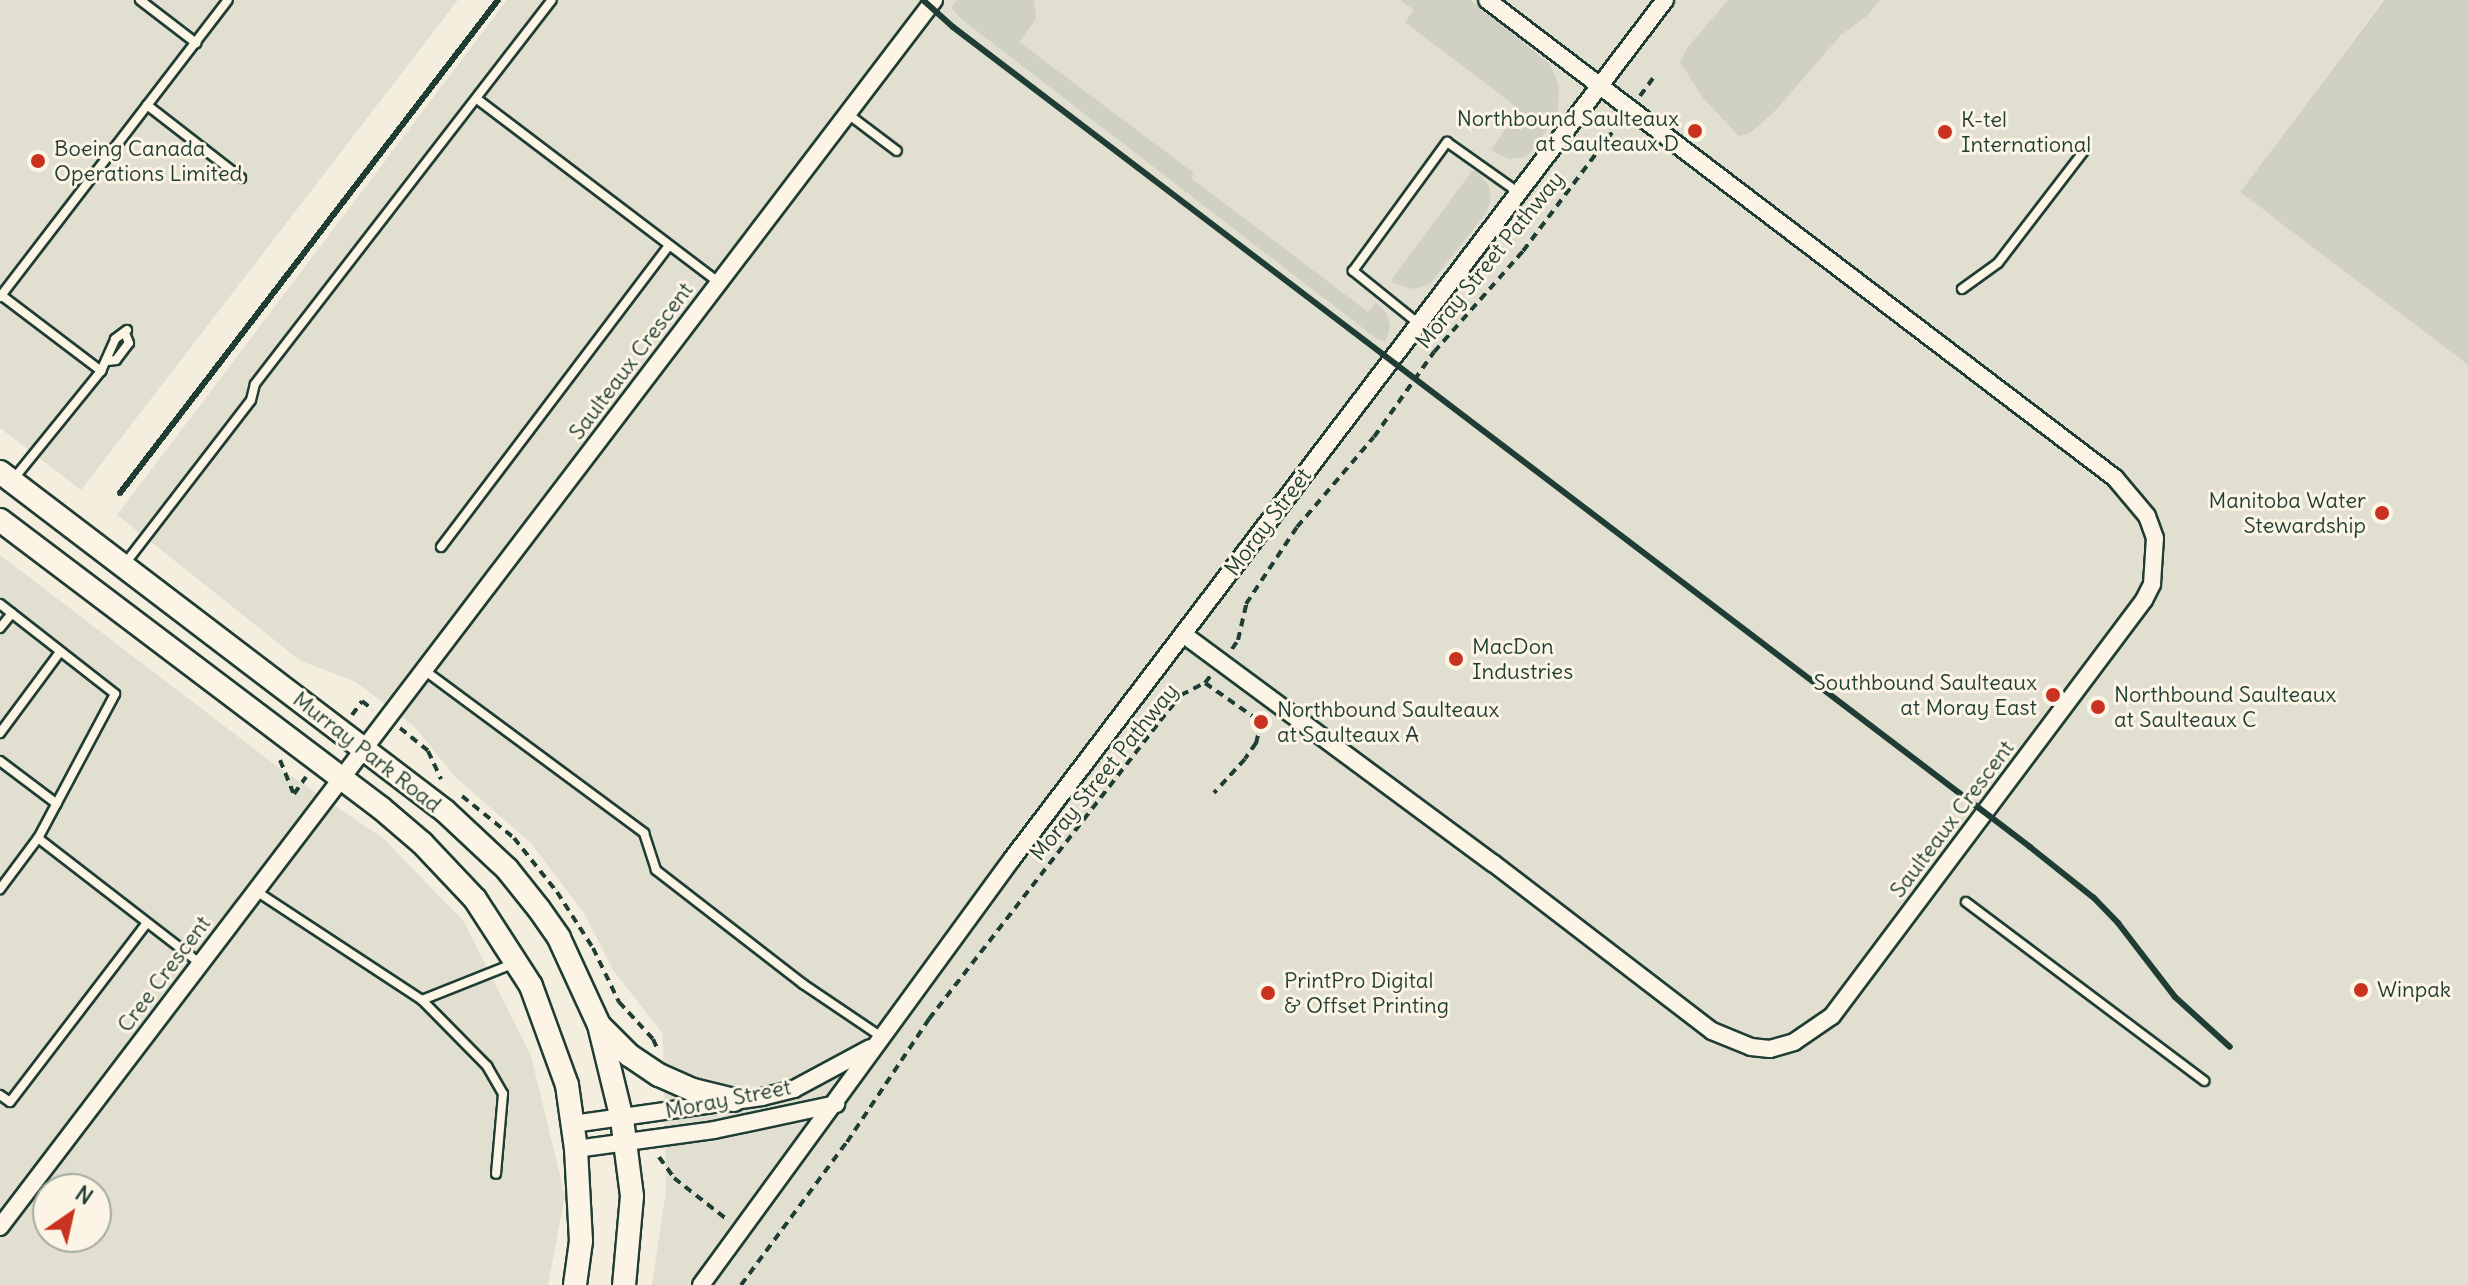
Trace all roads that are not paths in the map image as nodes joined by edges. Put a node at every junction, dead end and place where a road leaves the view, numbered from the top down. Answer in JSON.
{"nodes":[{"id":1,"x":140,"y":0,"type":"edge"},
{"id":2,"x":228,"y":0,"type":"edge"},
{"id":3,"x":552,"y":0,"type":"edge"},
{"id":4,"x":934,"y":0,"type":"edge"},
{"id":5,"x":1487,"y":0,"type":"edge"},
{"id":6,"x":1665,"y":0,"type":"edge"},
{"id":7,"x":196,"y":43,"type":"junction"},
{"id":8,"x":1599,"y":86,"type":"junction"},
{"id":9,"x":477,"y":99,"type":"junction"},
{"id":10,"x":147,"y":105,"type":"junction"},
{"id":11,"x":848,"y":114,"type":"junction"},
{"id":12,"x":897,"y":151,"type":"dead end"},
{"id":13,"x":2084,"y":151,"type":"dead end"},
{"id":14,"x":241,"y":178,"type":"dead end"},
{"id":15,"x":1519,"y":193,"type":"junction"},
{"id":16,"x":669,"y":245,"type":"junction"},
{"id":17,"x":719,"y":283,"type":"junction"},
{"id":18,"x":1962,"y":289,"type":"dead end"},
{"id":19,"x":1,"y":296,"type":"edge"},
{"id":20,"x":1419,"y":324,"type":"junction"},
{"id":21,"x":126,"y":332,"type":"dead end"},
{"id":22,"x":101,"y":371,"type":"junction"},
{"id":23,"x":4,"y":479,"type":"edge"},
{"id":24,"x":0,"y":520,"type":"edge"},
{"id":25,"x":441,"y":547,"type":"dead end"},
{"id":26,"x":124,"y":565,"type":"junction"},
{"id":27,"x":0,"y":604,"type":"edge"},
{"id":28,"x":12,"y":613,"type":"junction"},
{"id":29,"x":0,"y":628,"type":"edge"},
{"id":30,"x":1183,"y":634,"type":"junction"},
{"id":31,"x":60,"y":652,"type":"junction"},
{"id":32,"x":424,"y":669,"type":"junction"},
{"id":33,"x":0,"y":733,"type":"edge"},
{"id":34,"x":363,"y":749,"type":"junction"},
{"id":35,"x":0,"y":761,"type":"edge"},
{"id":36,"x":341,"y":779,"type":"junction"},
{"id":37,"x":57,"y":804,"type":"junction"},
{"id":38,"x":38,"y":838,"type":"junction"},
{"id":39,"x":0,"y":889,"type":"edge"},
{"id":40,"x":255,"y":891,"type":"junction"},
{"id":41,"x":1966,"y":902,"type":"dead end"},
{"id":42,"x":147,"y":923,"type":"junction"},
{"id":43,"x":517,"y":962,"type":"junction"},
{"id":44,"x":200,"y":963,"type":"junction"},
{"id":45,"x":422,"y":1000,"type":"junction"},
{"id":46,"x":599,"y":1025,"type":"junction"},
{"id":47,"x":876,"y":1041,"type":"junction"},
{"id":48,"x":2204,"y":1081,"type":"dead end"},
{"id":49,"x":0,"y":1095,"type":"edge"},
{"id":50,"x":734,"y":1100,"type":"junction"},
{"id":51,"x":836,"y":1104,"type":"junction"},
{"id":52,"x":622,"y":1119,"type":"junction"},
{"id":53,"x":573,"y":1124,"type":"junction"},
{"id":54,"x":627,"y":1143,"type":"junction"},
{"id":55,"x":576,"y":1149,"type":"junction"},
{"id":56,"x":496,"y":1174,"type":"dead end"},
{"id":57,"x":0,"y":1227,"type":"edge"},
{"id":58,"x":575,"y":1285,"type":"edge"},
{"id":59,"x":624,"y":1285,"type":"edge"},
{"id":60,"x":701,"y":1285,"type":"edge"}],
"edges":[{"from":1,"to":7,"type":"lane"},
{"from":2,"to":7,"type":"lane"},
{"from":3,"to":9,"type":"lane"},
{"from":4,"to":11,"type":"street","name":"Saulteaux Crescent"},
{"from":5,"to":8,"type":"street","name":"Saulteaux Crescent"},
{"from":6,"to":8,"type":"street","name":"Moray Street"},
{"from":7,"to":10,"type":"lane"},
{"from":8,"to":15,"type":"street","name":"Moray Street"},
{"from":8,"to":30,"type":"street","name":"Saulteaux Crescent"},
{"from":9,"to":16,"type":"lane"},
{"from":9,"to":26,"type":"lane"},
{"from":10,"to":14,"type":"lane"},
{"from":10,"to":19,"type":"lane"},
{"from":11,"to":12,"type":"lane"},
{"from":11,"to":17,"type":"street","name":"Saulteaux Crescent"},
{"from":13,"to":18,"type":"lane"},
{"from":15,"to":20,"type":"street","name":"Moray Street"},
{"from":15,"to":20,"type":"lane"},
{"from":16,"to":17,"type":"lane"},
{"from":16,"to":25,"type":"lane"},
{"from":17,"to":32,"type":"street","name":"Saulteaux Crescent"},
{"from":19,"to":22,"type":"lane"},
{"from":20,"to":30,"type":"street","name":"Moray Street"},
{"from":21,"to":22,"type":"lane"},
{"from":22,"to":23,"type":"lane"},
{"from":23,"to":26,"type":"street","name":"Murray Park Road"},
{"from":24,"to":36,"type":"street","name":"Murray Park Road"},
{"from":26,"to":34,"type":"street","name":"Murray Park Road"},
{"from":27,"to":28,"type":"lane"},
{"from":28,"to":29,"type":"lane"},
{"from":28,"to":31,"type":"lane"},
{"from":30,"to":47,"type":"street","name":"Moray Street"},
{"from":31,"to":33,"type":"lane"},
{"from":31,"to":37,"type":"lane"},
{"from":32,"to":34,"type":"street","name":"Saulteaux Crescent"},
{"from":32,"to":47,"type":"lane"},
{"from":34,"to":36,"type":"street","name":"Cree Crescent"},
{"from":34,"to":46,"type":"street","name":"Murray Park Road"},
{"from":35,"to":37,"type":"lane"},
{"from":36,"to":40,"type":"street","name":"Cree Crescent"},
{"from":36,"to":43,"type":"street","name":"Murray Park Road"},
{"from":37,"to":38,"type":"lane"},
{"from":38,"to":39,"type":"lane"},
{"from":38,"to":42,"type":"lane"},
{"from":40,"to":44,"type":"street","name":"Cree Crescent"},
{"from":40,"to":45,"type":"lane"},
{"from":41,"to":48,"type":"lane"},
{"from":42,"to":44,"type":"lane"},
{"from":42,"to":49,"type":"lane"},
{"from":43,"to":45,"type":"lane"},
{"from":43,"to":53,"type":"street","name":"Murray Park Road"},
{"from":44,"to":57,"type":"street","name":"Cree Crescent"},
{"from":45,"to":56,"type":"lane"},
{"from":46,"to":50,"type":"street"},
{"from":46,"to":52,"type":"street","name":"Murray Park Road"},
{"from":47,"to":50,"type":"street","name":"Moray Street"},
{"from":47,"to":51,"type":"street","name":"Moray Street"},
{"from":50,"to":52,"type":"street","name":"Moray Street"},
{"from":51,"to":54,"type":"street","name":"Moray Street"},
{"from":51,"to":60,"type":"street","name":"Moray Street"},
{"from":52,"to":53,"type":"street","name":"Moray Street"},
{"from":52,"to":54,"type":"street"},
{"from":53,"to":55,"type":"street"},
{"from":54,"to":55,"type":"street","name":"Moray Street"},
{"from":54,"to":59,"type":"street"},
{"from":55,"to":58,"type":"street"}]}
